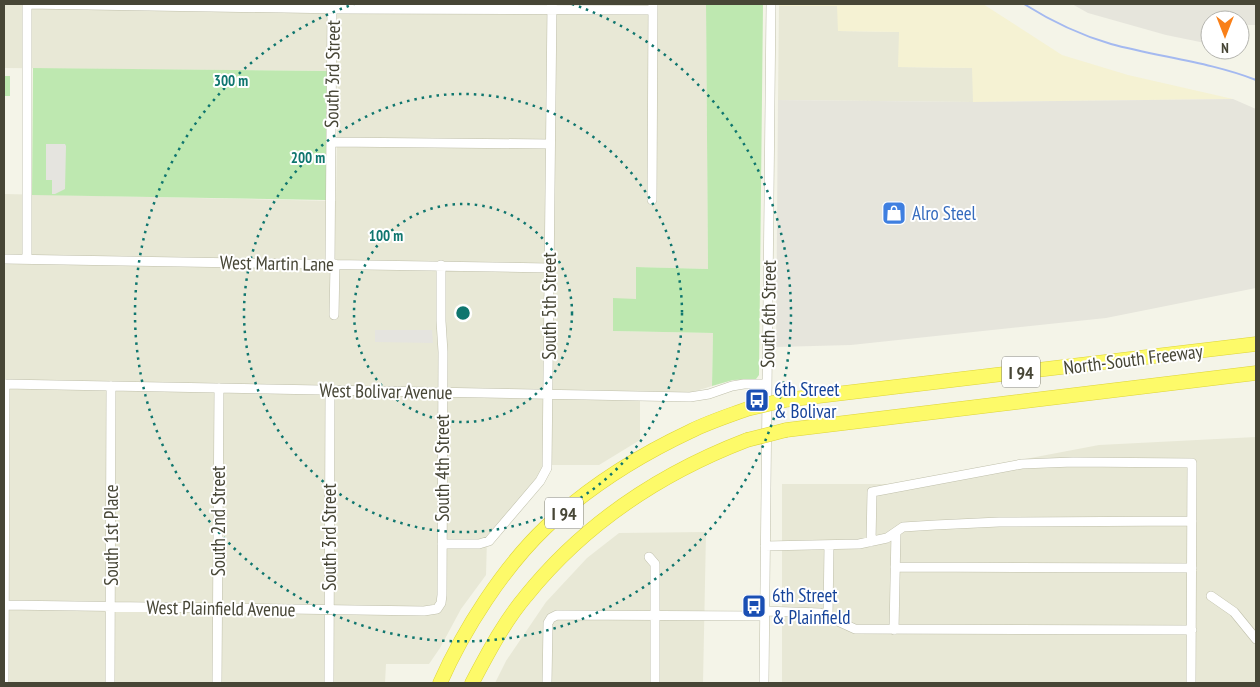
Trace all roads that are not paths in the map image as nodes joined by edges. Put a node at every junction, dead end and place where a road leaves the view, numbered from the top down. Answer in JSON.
{"nodes":[{"id":1,"x":27,"y":4,"type":"edge"},
{"id":2,"x":771,"y":4,"type":"edge"},
{"id":3,"x":332,"y":6,"type":"edge"},
{"id":4,"x":552,"y":7,"type":"edge"},
{"id":5,"x":653,"y":7,"type":"edge"},
{"id":6,"x":331,"y":142,"type":"junction"},
{"id":7,"x":550,"y":144,"type":"junction"},
{"id":8,"x":652,"y":200,"type":"dead end"},
{"id":9,"x":4,"y":259,"type":"edge"},
{"id":10,"x":27,"y":259,"type":"junction"},
{"id":11,"x":333,"y":264,"type":"junction"},
{"id":12,"x":441,"y":266,"type":"junction"},
{"id":13,"x":549,"y":268,"type":"junction"},
{"id":14,"x":334,"y":315,"type":"dead end"},
{"id":15,"x":1256,"y":344,"type":"edge"},
{"id":16,"x":1256,"y":373,"type":"edge"},
{"id":17,"x":4,"y":384,"type":"edge"},
{"id":18,"x":767,"y":384,"type":"junction"},
{"id":19,"x":111,"y":386,"type":"junction"},
{"id":20,"x":219,"y":388,"type":"junction"},
{"id":21,"x":330,"y":390,"type":"junction"},
{"id":22,"x":442,"y":391,"type":"junction"},
{"id":23,"x":549,"y":394,"type":"junction"},
{"id":24,"x":1192,"y":521,"type":"junction"},
{"id":25,"x":896,"y":532,"type":"junction"},
{"id":26,"x":871,"y":542,"type":"junction"},
{"id":27,"x":442,"y":544,"type":"junction"},
{"id":28,"x":829,"y":544,"type":"junction"},
{"id":29,"x":765,"y":546,"type":"junction"},
{"id":30,"x":649,"y":557,"type":"dead end"},
{"id":31,"x":895,"y":567,"type":"junction"},
{"id":32,"x":1192,"y":568,"type":"junction"},
{"id":33,"x":1211,"y":596,"type":"dead end"},
{"id":34,"x":4,"y":605,"type":"edge"},
{"id":35,"x":111,"y":606,"type":"junction"},
{"id":36,"x":217,"y":608,"type":"junction"},
{"id":37,"x":437,"y":609,"type":"joint"},
{"id":38,"x":329,"y":610,"type":"junction"},
{"id":39,"x":764,"y":614,"type":"junction"},
{"id":40,"x":655,"y":615,"type":"junction"},
{"id":41,"x":828,"y":617,"type":"junction"},
{"id":42,"x":894,"y":630,"type":"junction"},
{"id":43,"x":1192,"y":630,"type":"junction"},
{"id":44,"x":1256,"y":638,"type":"edge"},
{"id":45,"x":4,"y":683,"type":"edge"},
{"id":46,"x":110,"y":683,"type":"edge"},
{"id":47,"x":217,"y":683,"type":"edge"},
{"id":48,"x":329,"y":683,"type":"edge"},
{"id":49,"x":440,"y":683,"type":"edge"},
{"id":50,"x":472,"y":683,"type":"edge"},
{"id":51,"x":548,"y":683,"type":"edge"},
{"id":52,"x":655,"y":683,"type":"edge"},
{"id":53,"x":764,"y":683,"type":"edge"},
{"id":54,"x":1192,"y":683,"type":"edge"}],
"edges":[{"from":1,"to":3,"type":"street"},
{"from":1,"to":10,"type":"street"},
{"from":2,"to":18,"type":"street","name":"South 6th Street"},
{"from":3,"to":4,"type":"street"},
{"from":3,"to":6,"type":"street","name":"South 3rd Street"},
{"from":4,"to":5,"type":"street"},
{"from":4,"to":7,"type":"street","name":"South 5th Street"},
{"from":5,"to":8,"type":"street"},
{"from":6,"to":7,"type":"street"},
{"from":6,"to":11,"type":"street","name":"South 3rd Street"},
{"from":7,"to":13,"type":"street","name":"South 5th Street"},
{"from":9,"to":10,"type":"street","name":"West Martin Lane"},
{"from":10,"to":11,"type":"street","name":"West Martin Lane"},
{"from":11,"to":12,"type":"street","name":"West Martin Lane"},
{"from":11,"to":14,"type":"street","name":"South 3rd Street"},
{"from":12,"to":13,"type":"street","name":"West Martin Lane"},
{"from":12,"to":22,"type":"street","name":"South 4th Street"},
{"from":13,"to":23,"type":"street","name":"South 5th Street"},
{"from":15,"to":49,"type":"highway","name":"North-South Freeway","number":"I 94","bridge":true},
{"from":16,"to":50,"type":"highway","name":"North-South Freeway","number":"I 94","bridge":true},
{"from":17,"to":19,"type":"street","name":"West Bolivar Avenue"},
{"from":17,"to":34,"type":"street"},
{"from":18,"to":23,"type":"street","name":"West Bolivar Avenue"},
{"from":18,"to":29,"type":"street","name":"South 6th Street"},
{"from":19,"to":20,"type":"street","name":"West Bolivar Avenue"},
{"from":19,"to":35,"type":"street","name":"South 1st Place"},
{"from":20,"to":21,"type":"street","name":"West Bolivar Avenue"},
{"from":20,"to":36,"type":"street","name":"South 2nd Street"},
{"from":21,"to":22,"type":"street","name":"West Bolivar Avenue"},
{"from":21,"to":38,"type":"street","name":"South 3rd Street"},
{"from":22,"to":23,"type":"street","name":"West Bolivar Avenue"},
{"from":22,"to":27,"type":"street","name":"South 4th Street"},
{"from":23,"to":27,"type":"street","name":"South 5th Street"},
{"from":24,"to":25,"type":"street"},
{"from":24,"to":26,"type":"street"},
{"from":24,"to":32,"type":"street"},
{"from":25,"to":26,"type":"street"},
{"from":25,"to":31,"type":"street"},
{"from":26,"to":28,"type":"street"},
{"from":27,"to":37,"type":"street","name":"South 4th Street"},
{"from":28,"to":29,"type":"street"},
{"from":28,"to":41,"type":"street"},
{"from":29,"to":39,"type":"street","name":"South 6th Street"},
{"from":30,"to":40,"type":"street"},
{"from":31,"to":32,"type":"street"},
{"from":31,"to":42,"type":"street"},
{"from":32,"to":43,"type":"street"},
{"from":33,"to":44,"type":"street"},
{"from":34,"to":35,"type":"street","name":"West Plainfield Avenue"},
{"from":34,"to":45,"type":"street"},
{"from":35,"to":36,"type":"street","name":"West Plainfield Avenue"},
{"from":35,"to":46,"type":"street","name":"South 1st Place"},
{"from":36,"to":38,"type":"street","name":"West Plainfield Avenue"},
{"from":36,"to":47,"type":"street","name":"South 2nd Street"},
{"from":37,"to":38,"type":"street","name":"West Plainfield Avenue"},
{"from":38,"to":48,"type":"street","name":"South 3rd Street"},
{"from":39,"to":40,"type":"street"},
{"from":39,"to":41,"type":"street"},
{"from":39,"to":53,"type":"street","name":"South 6th Street"},
{"from":40,"to":51,"type":"street"},
{"from":40,"to":52,"type":"street"},
{"from":41,"to":42,"type":"street"},
{"from":42,"to":43,"type":"street"},
{"from":43,"to":54,"type":"street"}]}
